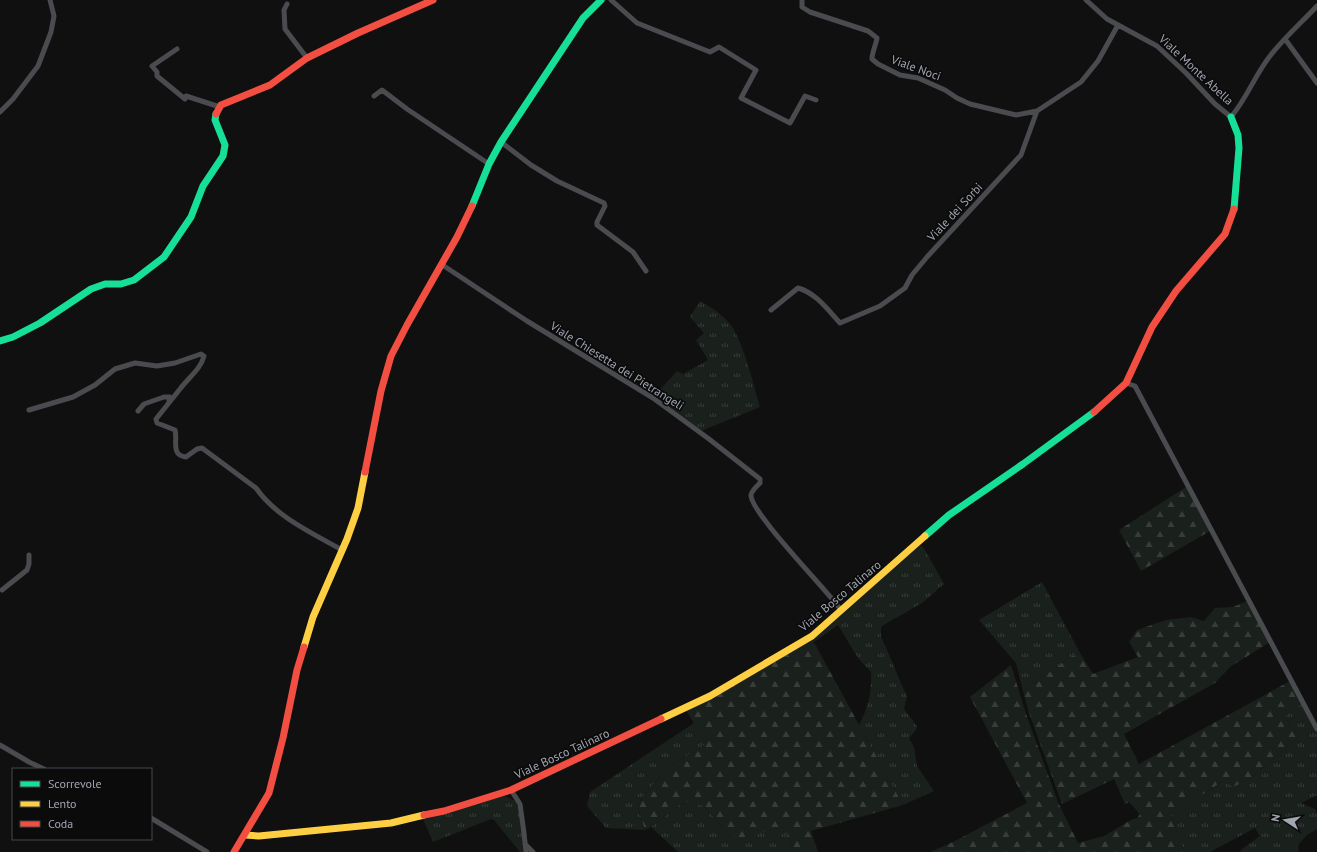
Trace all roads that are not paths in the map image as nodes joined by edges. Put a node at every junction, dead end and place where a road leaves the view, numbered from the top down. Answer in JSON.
{"nodes":[{"id":1,"x":50,"y":0,"type":"edge"},
{"id":2,"x":433,"y":0,"type":"edge"},
{"id":3,"x":601,"y":0,"type":"edge"},
{"id":4,"x":611,"y":0,"type":"edge"},
{"id":5,"x":802,"y":0,"type":"edge"},
{"id":6,"x":1086,"y":0,"type":"edge"},
{"id":7,"x":287,"y":4,"type":"dead end"},
{"id":8,"x":1317,"y":6,"type":"edge"},
{"id":9,"x":1118,"y":25,"type":"junction"},
{"id":10,"x":1284,"y":39,"type":"junction"},
{"id":11,"x":177,"y":49,"type":"dead end"},
{"id":12,"x":307,"y":58,"type":"junction"},
{"id":13,"x":1317,"y":83,"type":"edge"},
{"id":14,"x":374,"y":96,"type":"dead end"},
{"id":15,"x":816,"y":100,"type":"dead end"},
{"id":16,"x":220,"y":107,"type":"junction"},
{"id":17,"x":1037,"y":111,"type":"junction"},
{"id":18,"x":0,"y":112,"type":"edge"},
{"id":19,"x":1231,"y":117,"type":"junction"},
{"id":20,"x":501,"y":142,"type":"junction"},
{"id":21,"x":489,"y":164,"type":"junction"},
{"id":22,"x":441,"y":264,"type":"junction"},
{"id":23,"x":646,"y":270,"type":"dead end"},
{"id":24,"x":771,"y":310,"type":"dead end"},
{"id":25,"x":0,"y":341,"type":"edge"},
{"id":26,"x":1126,"y":383,"type":"junction"},
{"id":27,"x":169,"y":401,"type":"junction"},
{"id":28,"x":29,"y":410,"type":"dead end"},
{"id":29,"x":138,"y":411,"type":"dead end"},
{"id":30,"x":342,"y":550,"type":"junction"},
{"id":31,"x":29,"y":555,"type":"dead end"},
{"id":32,"x":2,"y":590,"type":"dead end"},
{"id":33,"x":840,"y":610,"type":"junction"},
{"id":34,"x":1317,"y":729,"type":"edge"},
{"id":35,"x":0,"y":745,"type":"edge"},
{"id":36,"x":42,"y":768,"type":"edge"},
{"id":37,"x":511,"y":790,"type":"junction"},
{"id":38,"x":152,"y":819,"type":"edge"},
{"id":39,"x":245,"y":835,"type":"junction"},
{"id":40,"x":525,"y":844,"type":"junction"},
{"id":41,"x":207,"y":852,"type":"edge"},
{"id":42,"x":234,"y":852,"type":"edge"},
{"id":43,"x":526,"y":852,"type":"edge"},
{"id":44,"x":533,"y":852,"type":"edge"}],
"edges":[{"from":1,"to":18,"type":"street"},
{"from":2,"to":12,"type":"street"},
{"from":3,"to":20,"type":"street"},
{"from":4,"to":15,"type":"street"},
{"from":5,"to":17,"type":"street","name":"Viale Noci"},
{"from":6,"to":9,"type":"street","name":"Viale Monte Abella"},
{"from":7,"to":12,"type":"street"},
{"from":8,"to":10,"type":"street"},
{"from":9,"to":17,"type":"street"},
{"from":9,"to":19,"type":"street","name":"Viale Monte Abella"},
{"from":10,"to":13,"type":"street"},
{"from":10,"to":19,"type":"street"},
{"from":11,"to":16,"type":"street"},
{"from":12,"to":16,"type":"street"},
{"from":14,"to":21,"type":"street"},
{"from":16,"to":25,"type":"street"},
{"from":17,"to":24,"type":"street","name":"Viale dei Sorbi"},
{"from":19,"to":26,"type":"street","name":"Viale Bosco Talinaro"},
{"from":20,"to":21,"type":"street"},
{"from":20,"to":23,"type":"street"},
{"from":21,"to":22,"type":"street"},
{"from":22,"to":30,"type":"street"},
{"from":22,"to":33,"type":"street","name":"Viale Chiesetta dei Pietrangeli"},
{"from":26,"to":33,"type":"street","name":"Viale Bosco Talinaro"},
{"from":26,"to":34,"type":"street"},
{"from":27,"to":28,"type":"street"},
{"from":27,"to":29,"type":"street"},
{"from":27,"to":30,"type":"street"},
{"from":30,"to":39,"type":"street"},
{"from":31,"to":32,"type":"street"},
{"from":33,"to":37,"type":"street","name":"Viale Bosco Talinaro"},
{"from":35,"to":36,"type":"street"},
{"from":37,"to":39,"type":"street","name":"Viale Bosco Talinaro"},
{"from":37,"to":40,"type":"street"},
{"from":38,"to":41,"type":"street"},
{"from":39,"to":42,"type":"street"},
{"from":40,"to":43,"type":"street"},
{"from":40,"to":44,"type":"street"}]}
